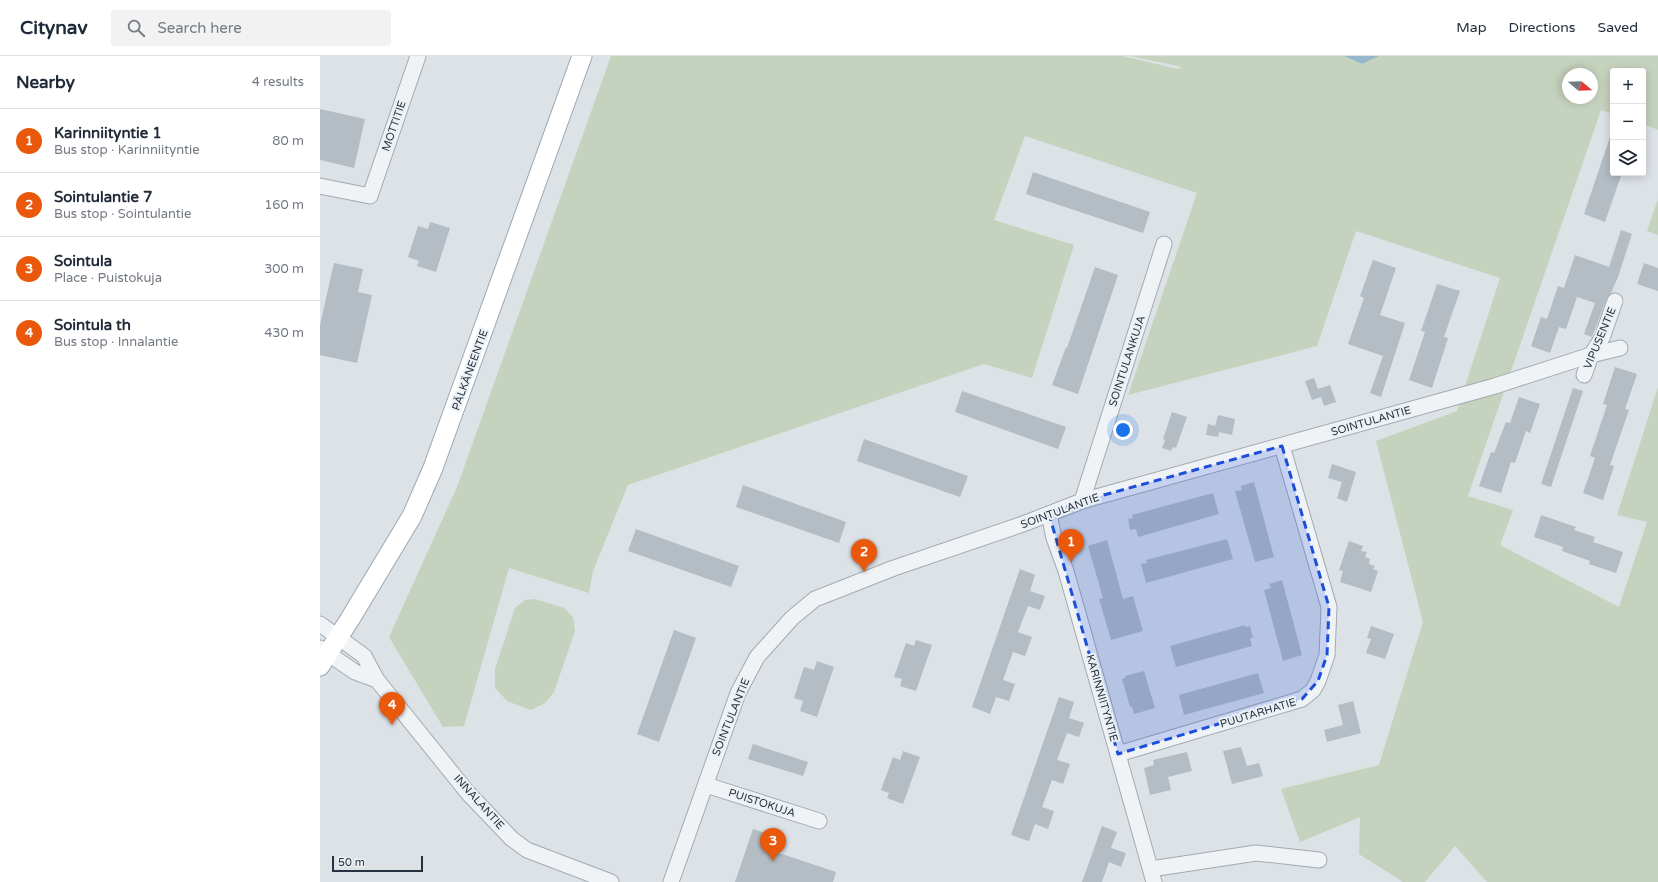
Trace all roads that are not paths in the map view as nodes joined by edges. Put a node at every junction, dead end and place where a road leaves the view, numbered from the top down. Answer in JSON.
{"nodes":[{"id":1,"x":418,"y":56,"type":"edge"},
{"id":2,"x":582,"y":56,"type":"edge"},
{"id":3,"x":320,"y":186,"type":"edge"},
{"id":4,"x":1164,"y":244,"type":"dead end"},
{"id":5,"x":1615,"y":301,"type":"dead end"},
{"id":6,"x":1620,"y":348,"type":"dead end"},
{"id":7,"x":1591,"y":355,"type":"junction"},
{"id":8,"x":1584,"y":375,"type":"dead end"},
{"id":9,"x":1282,"y":446,"type":"junction"},
{"id":10,"x":1082,"y":501,"type":"junction"},
{"id":11,"x":1049,"y":514,"type":"junction"},
{"id":12,"x":320,"y":624,"type":"edge"},
{"id":13,"x":339,"y":637,"type":"junction"},
{"id":14,"x":323,"y":656,"type":"edge"},
{"id":15,"x":377,"y":680,"type":"junction"},
{"id":16,"x":1118,"y":754,"type":"junction"},
{"id":17,"x":706,"y":785,"type":"junction"},
{"id":18,"x":819,"y":822,"type":"dead end"},
{"id":19,"x":1319,"y":860,"type":"dead end"},
{"id":20,"x":1153,"y":876,"type":"edge"},
{"id":21,"x":611,"y":882,"type":"edge"},
{"id":22,"x":671,"y":882,"type":"edge"}],
"edges":[{"from":1,"to":3,"type":"street","name":"MOTTITIE"},
{"from":2,"to":13,"type":"main road","name":"PÄLKÄNEENTIE"},
{"from":4,"to":10,"type":"street","name":"SOINTULANKUJA"},
{"from":5,"to":7,"type":"street","name":"VIPUSENTIE"},
{"from":6,"to":7,"type":"street","name":"SOINTULANTIE"},
{"from":7,"to":8,"type":"street","name":"VIPUSENTIE"},
{"from":7,"to":9,"type":"street","name":"SOINTULANTIE"},
{"from":9,"to":10,"type":"street","name":"SOINTULANTIE"},
{"from":9,"to":16,"type":"street","name":"PUUTARHATIE"},
{"from":10,"to":11,"type":"street","name":"SOINTULANTIE"},
{"from":11,"to":16,"type":"street","name":"KARINNIITYNTIE"},
{"from":11,"to":17,"type":"street","name":"SOINTULANTIE"},
{"from":12,"to":13,"type":"street","name":"INNALANTIE"},
{"from":13,"to":14,"type":"main road","name":"PÄLKÄNEENTIE"},
{"from":13,"to":15,"type":"street","name":"INNALANTIE"},
{"from":14,"to":15,"type":"street"},
{"from":15,"to":21,"type":"street","name":"INNALANTIE"},
{"from":16,"to":20,"type":"street","name":"KARINNIITYNTIE"},
{"from":17,"to":18,"type":"street","name":"PUISTOKUJA"},
{"from":17,"to":22,"type":"street","name":"SOINTULANTIE"},
{"from":19,"to":20,"type":"street"}]}
